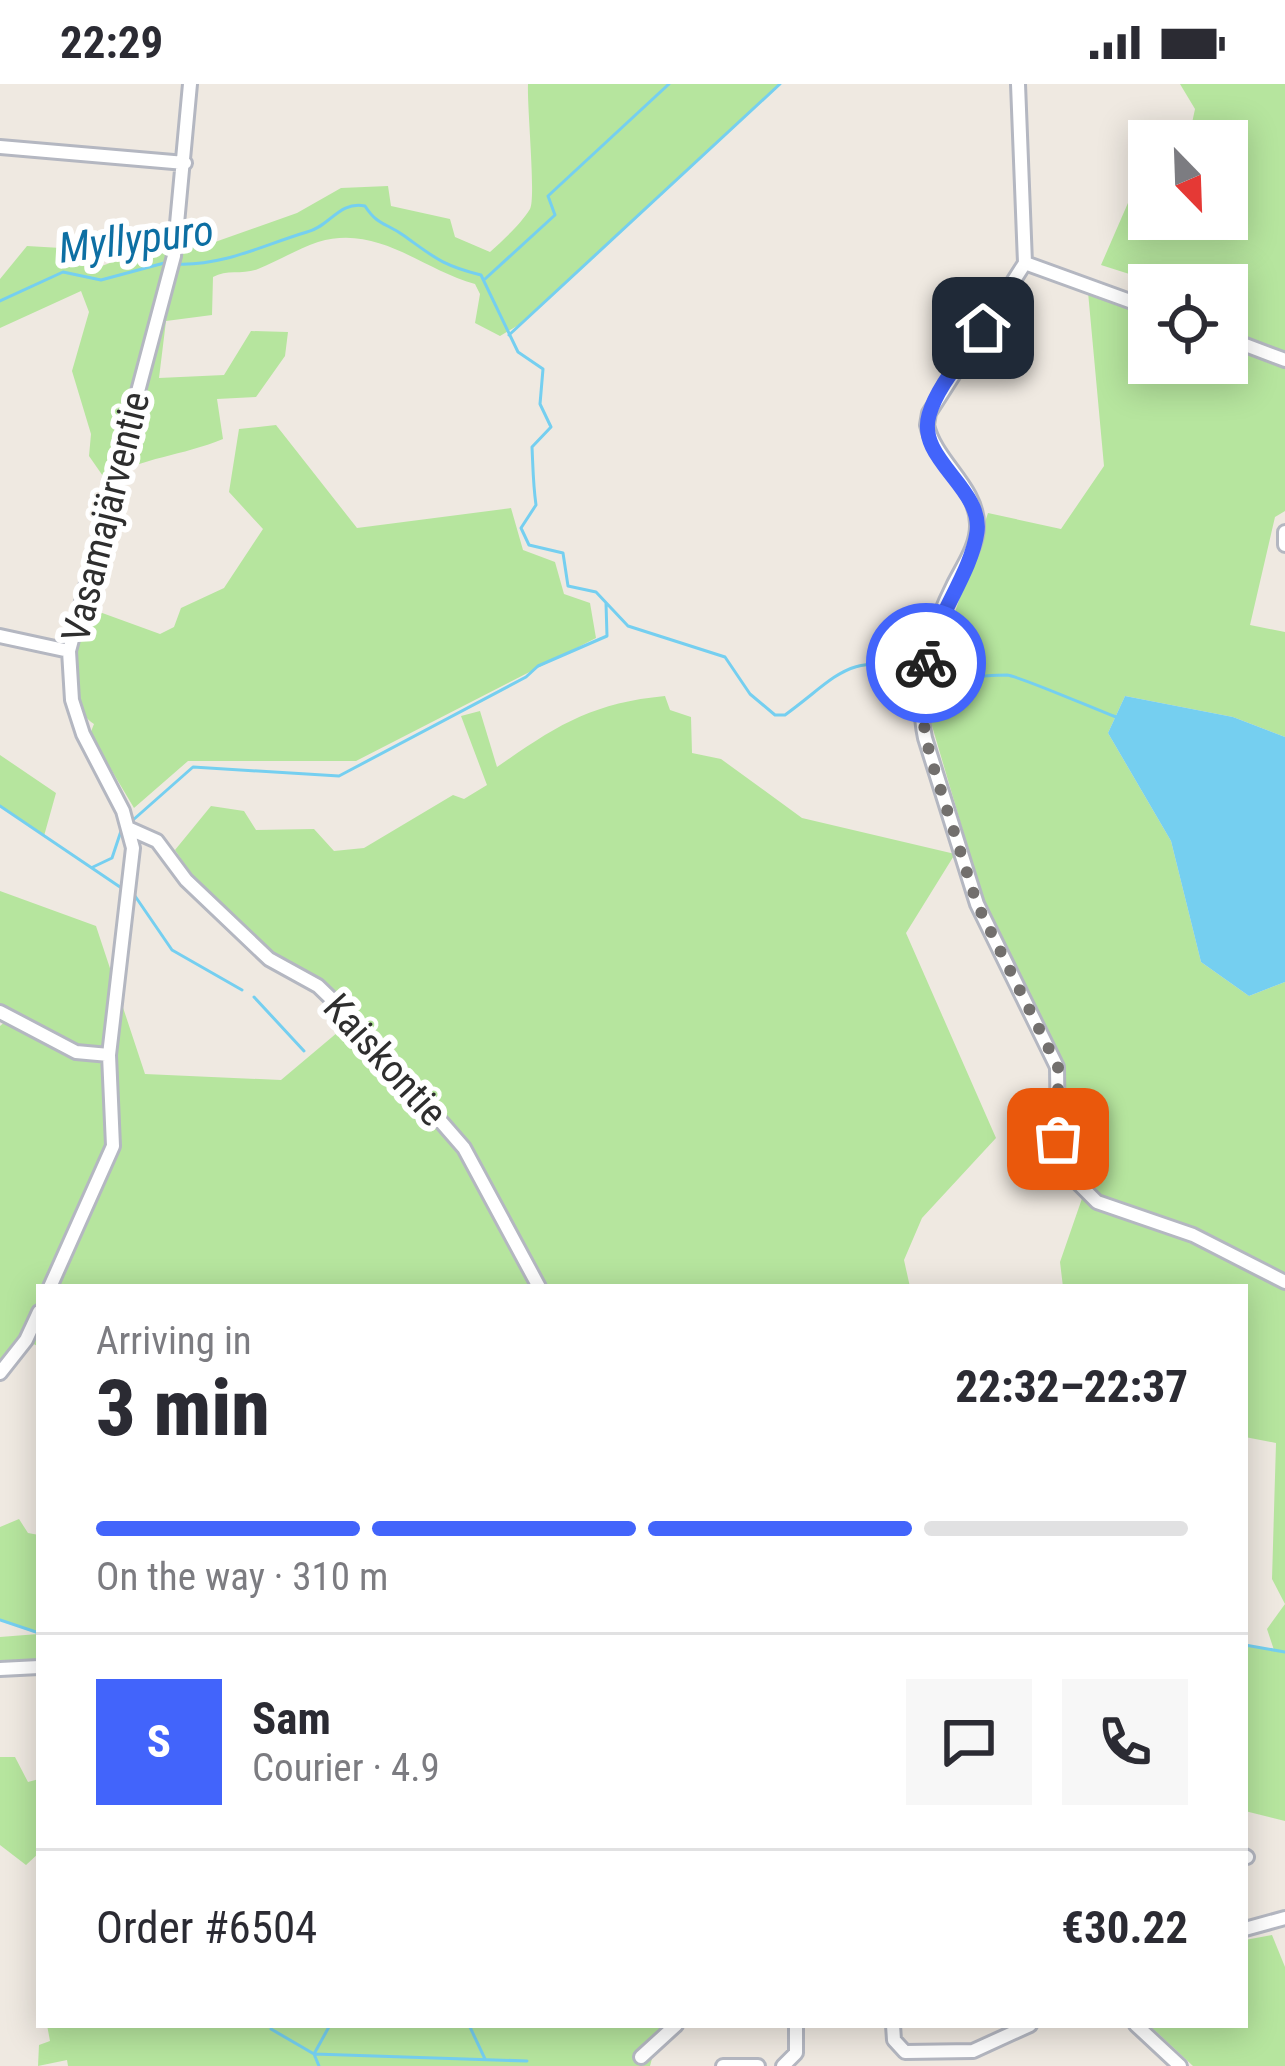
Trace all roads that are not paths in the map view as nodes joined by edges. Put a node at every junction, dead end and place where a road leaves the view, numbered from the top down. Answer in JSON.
{"nodes":[{"id":1,"x":190,"y":84,"type":"edge"},
{"id":2,"x":1018,"y":84,"type":"edge"},
{"id":3,"x":0,"y":147,"type":"edge"},
{"id":4,"x":185,"y":164,"type":"junction"},
{"id":5,"x":1025,"y":263,"type":"junction"},
{"id":6,"x":1128,"y":300,"type":"edge"},
{"id":7,"x":1248,"y":346,"type":"edge"},
{"id":8,"x":1285,"y":360,"type":"edge"},
{"id":9,"x":1285,"y":532,"type":"edge"},
{"id":10,"x":1285,"y":545,"type":"edge"},
{"id":11,"x":0,"y":636,"type":"edge"},
{"id":12,"x":69,"y":651,"type":"junction"},
{"id":13,"x":130,"y":829,"type":"junction"},
{"id":14,"x":0,"y":1012,"type":"edge"},
{"id":15,"x":109,"y":1054,"type":"junction"},
{"id":16,"x":1285,"y":1282,"type":"edge"},
{"id":17,"x":51,"y":1284,"type":"edge"},
{"id":18,"x":537,"y":1284,"type":"edge"},
{"id":19,"x":36,"y":1318,"type":"edge"},
{"id":20,"x":0,"y":1373,"type":"edge"},
{"id":21,"x":36,"y":1667,"type":"edge"},
{"id":22,"x":0,"y":1670,"type":"edge"},
{"id":23,"x":1285,"y":1918,"type":"edge"},
{"id":24,"x":1248,"y":1928,"type":"edge"},
{"id":25,"x":673,"y":2028,"type":"edge"},
{"id":26,"x":796,"y":2028,"type":"edge"},
{"id":27,"x":893,"y":2028,"type":"edge"},
{"id":28,"x":1022,"y":2028,"type":"edge"},
{"id":29,"x":1139,"y":2028,"type":"edge"},
{"id":30,"x":641,"y":2057,"type":"dead end"},
{"id":31,"x":723,"y":2066,"type":"edge"},
{"id":32,"x":758,"y":2066,"type":"edge"},
{"id":33,"x":783,"y":2066,"type":"edge"},
{"id":34,"x":1180,"y":2066,"type":"edge"}],
"edges":[{"from":1,"to":4,"type":"street","name":"Vasamajärventie"},
{"from":2,"to":5,"type":"street"},
{"from":3,"to":4,"type":"street"},
{"from":4,"to":12,"type":"street","name":"Vasamajärventie"},
{"from":5,"to":6,"type":"street"},
{"from":5,"to":16,"type":"street"},
{"from":7,"to":8,"type":"street"},
{"from":9,"to":10,"type":"street"},
{"from":11,"to":12,"type":"street"},
{"from":12,"to":13,"type":"street","name":"Vasamajärventie"},
{"from":13,"to":15,"type":"street","name":"Vasamajärventie"},
{"from":13,"to":18,"type":"street","name":"Kaiskontie"},
{"from":14,"to":15,"type":"street"},
{"from":15,"to":17,"type":"street","name":"Vasamajärventie"},
{"from":19,"to":20,"type":"street"},
{"from":21,"to":22,"type":"street"},
{"from":23,"to":24,"type":"street"},
{"from":25,"to":30,"type":"street"},
{"from":26,"to":33,"type":"street"},
{"from":27,"to":28,"type":"street"},
{"from":29,"to":34,"type":"street"},
{"from":31,"to":32,"type":"street"}]}
